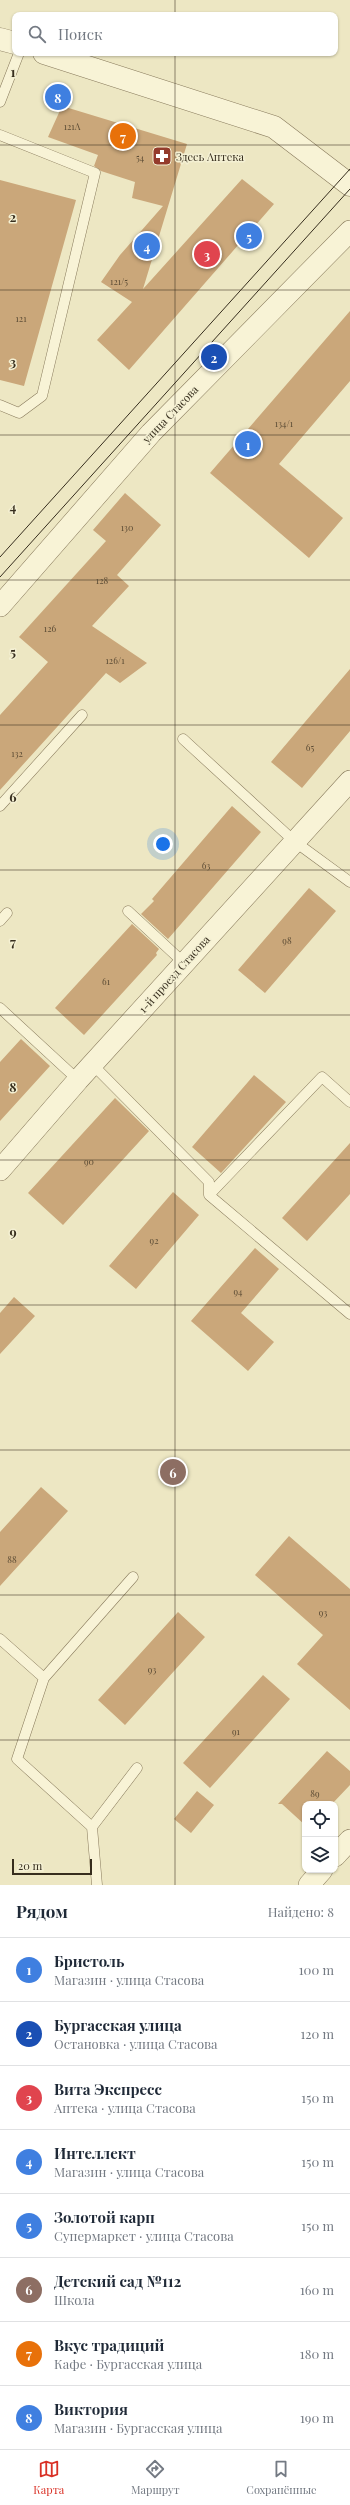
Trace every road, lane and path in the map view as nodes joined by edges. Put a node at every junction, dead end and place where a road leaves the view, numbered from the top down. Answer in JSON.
{"nodes":[{"id":1,"x":0,"y":39,"type":"edge"},
{"id":2,"x":12,"y":42,"type":"edge"},
{"id":3,"x":18,"y":56,"type":"edge"},
{"id":4,"x":53,"y":56,"type":"edge"},
{"id":5,"x":0,"y":102,"type":"edge"},
{"id":6,"x":0,"y":135,"type":"edge"},
{"id":7,"x":350,"y":185,"type":"edge"},
{"id":8,"x":350,"y":231,"type":"edge"},
{"id":9,"x":0,"y":405,"type":"edge"},
{"id":10,"x":0,"y":606,"type":"edge"},
{"id":11,"x":82,"y":715,"type":"dead end"},
{"id":12,"x":183,"y":739,"type":"dead end"},
{"id":13,"x":350,"y":781,"type":"edge"},
{"id":14,"x":0,"y":806,"type":"edge"},
{"id":15,"x":294,"y":841,"type":"junction"},
{"id":16,"x":350,"y":882,"type":"edge"},
{"id":17,"x":128,"y":911,"type":"dead end"},
{"id":18,"x":7,"y":913,"type":"dead end"},
{"id":19,"x":0,"y":921,"type":"edge"},
{"id":20,"x":184,"y":963,"type":"junction"},
{"id":21,"x":0,"y":1008,"type":"edge"},
{"id":22,"x":94,"y":1066,"type":"junction"},
{"id":23,"x":78,"y":1080,"type":"junction"},
{"id":24,"x":350,"y":1102,"type":"edge"},
{"id":25,"x":0,"y":1170,"type":"edge"},
{"id":26,"x":209,"y":1195,"type":"junction"},
{"id":27,"x":350,"y":1314,"type":"edge"},
{"id":28,"x":133,"y":1577,"type":"dead end"},
{"id":29,"x":0,"y":1638,"type":"edge"},
{"id":30,"x":44,"y":1678,"type":"junction"},
{"id":31,"x":137,"y":1768,"type":"dead end"},
{"id":32,"x":92,"y":1827,"type":"junction"},
{"id":33,"x":350,"y":1840,"type":"edge"},
{"id":34,"x":338,"y":1853,"type":"edge"},
{"id":35,"x":319,"y":1873,"type":"edge"},
{"id":36,"x":97,"y":1885,"type":"edge"},
{"id":37,"x":309,"y":1885,"type":"edge"}],
"edges":[{"from":1,"to":2,"type":"street"},
{"from":3,"to":5,"type":"lane"},
{"from":4,"to":7,"type":"street"},
{"from":6,"to":9,"type":"lane"},
{"from":8,"to":10,"type":"street","name":"улица Стасова"},
{"from":11,"to":14,"type":"lane"},
{"from":12,"to":15,"type":"lane"},
{"from":13,"to":15,"type":"street","name":"1-й проезд Стасова"},
{"from":15,"to":16,"type":"lane"},
{"from":15,"to":20,"type":"street","name":"1-й проезд Стасова"},
{"from":17,"to":20,"type":"lane"},
{"from":18,"to":19,"type":"lane"},
{"from":20,"to":22,"type":"street","name":"1-й проезд Стасова"},
{"from":21,"to":23,"type":"lane"},
{"from":22,"to":23,"type":"street","name":"1-й проезд Стасова"},
{"from":22,"to":26,"type":"lane"},
{"from":23,"to":25,"type":"street","name":"1-й проезд Стасова"},
{"from":24,"to":26,"type":"lane"},
{"from":26,"to":27,"type":"lane"},
{"from":28,"to":30,"type":"lane"},
{"from":29,"to":30,"type":"lane"},
{"from":30,"to":32,"type":"lane"},
{"from":31,"to":32,"type":"lane"},
{"from":32,"to":36,"type":"lane"},
{"from":33,"to":34,"type":"street"},
{"from":35,"to":37,"type":"street"}]}
